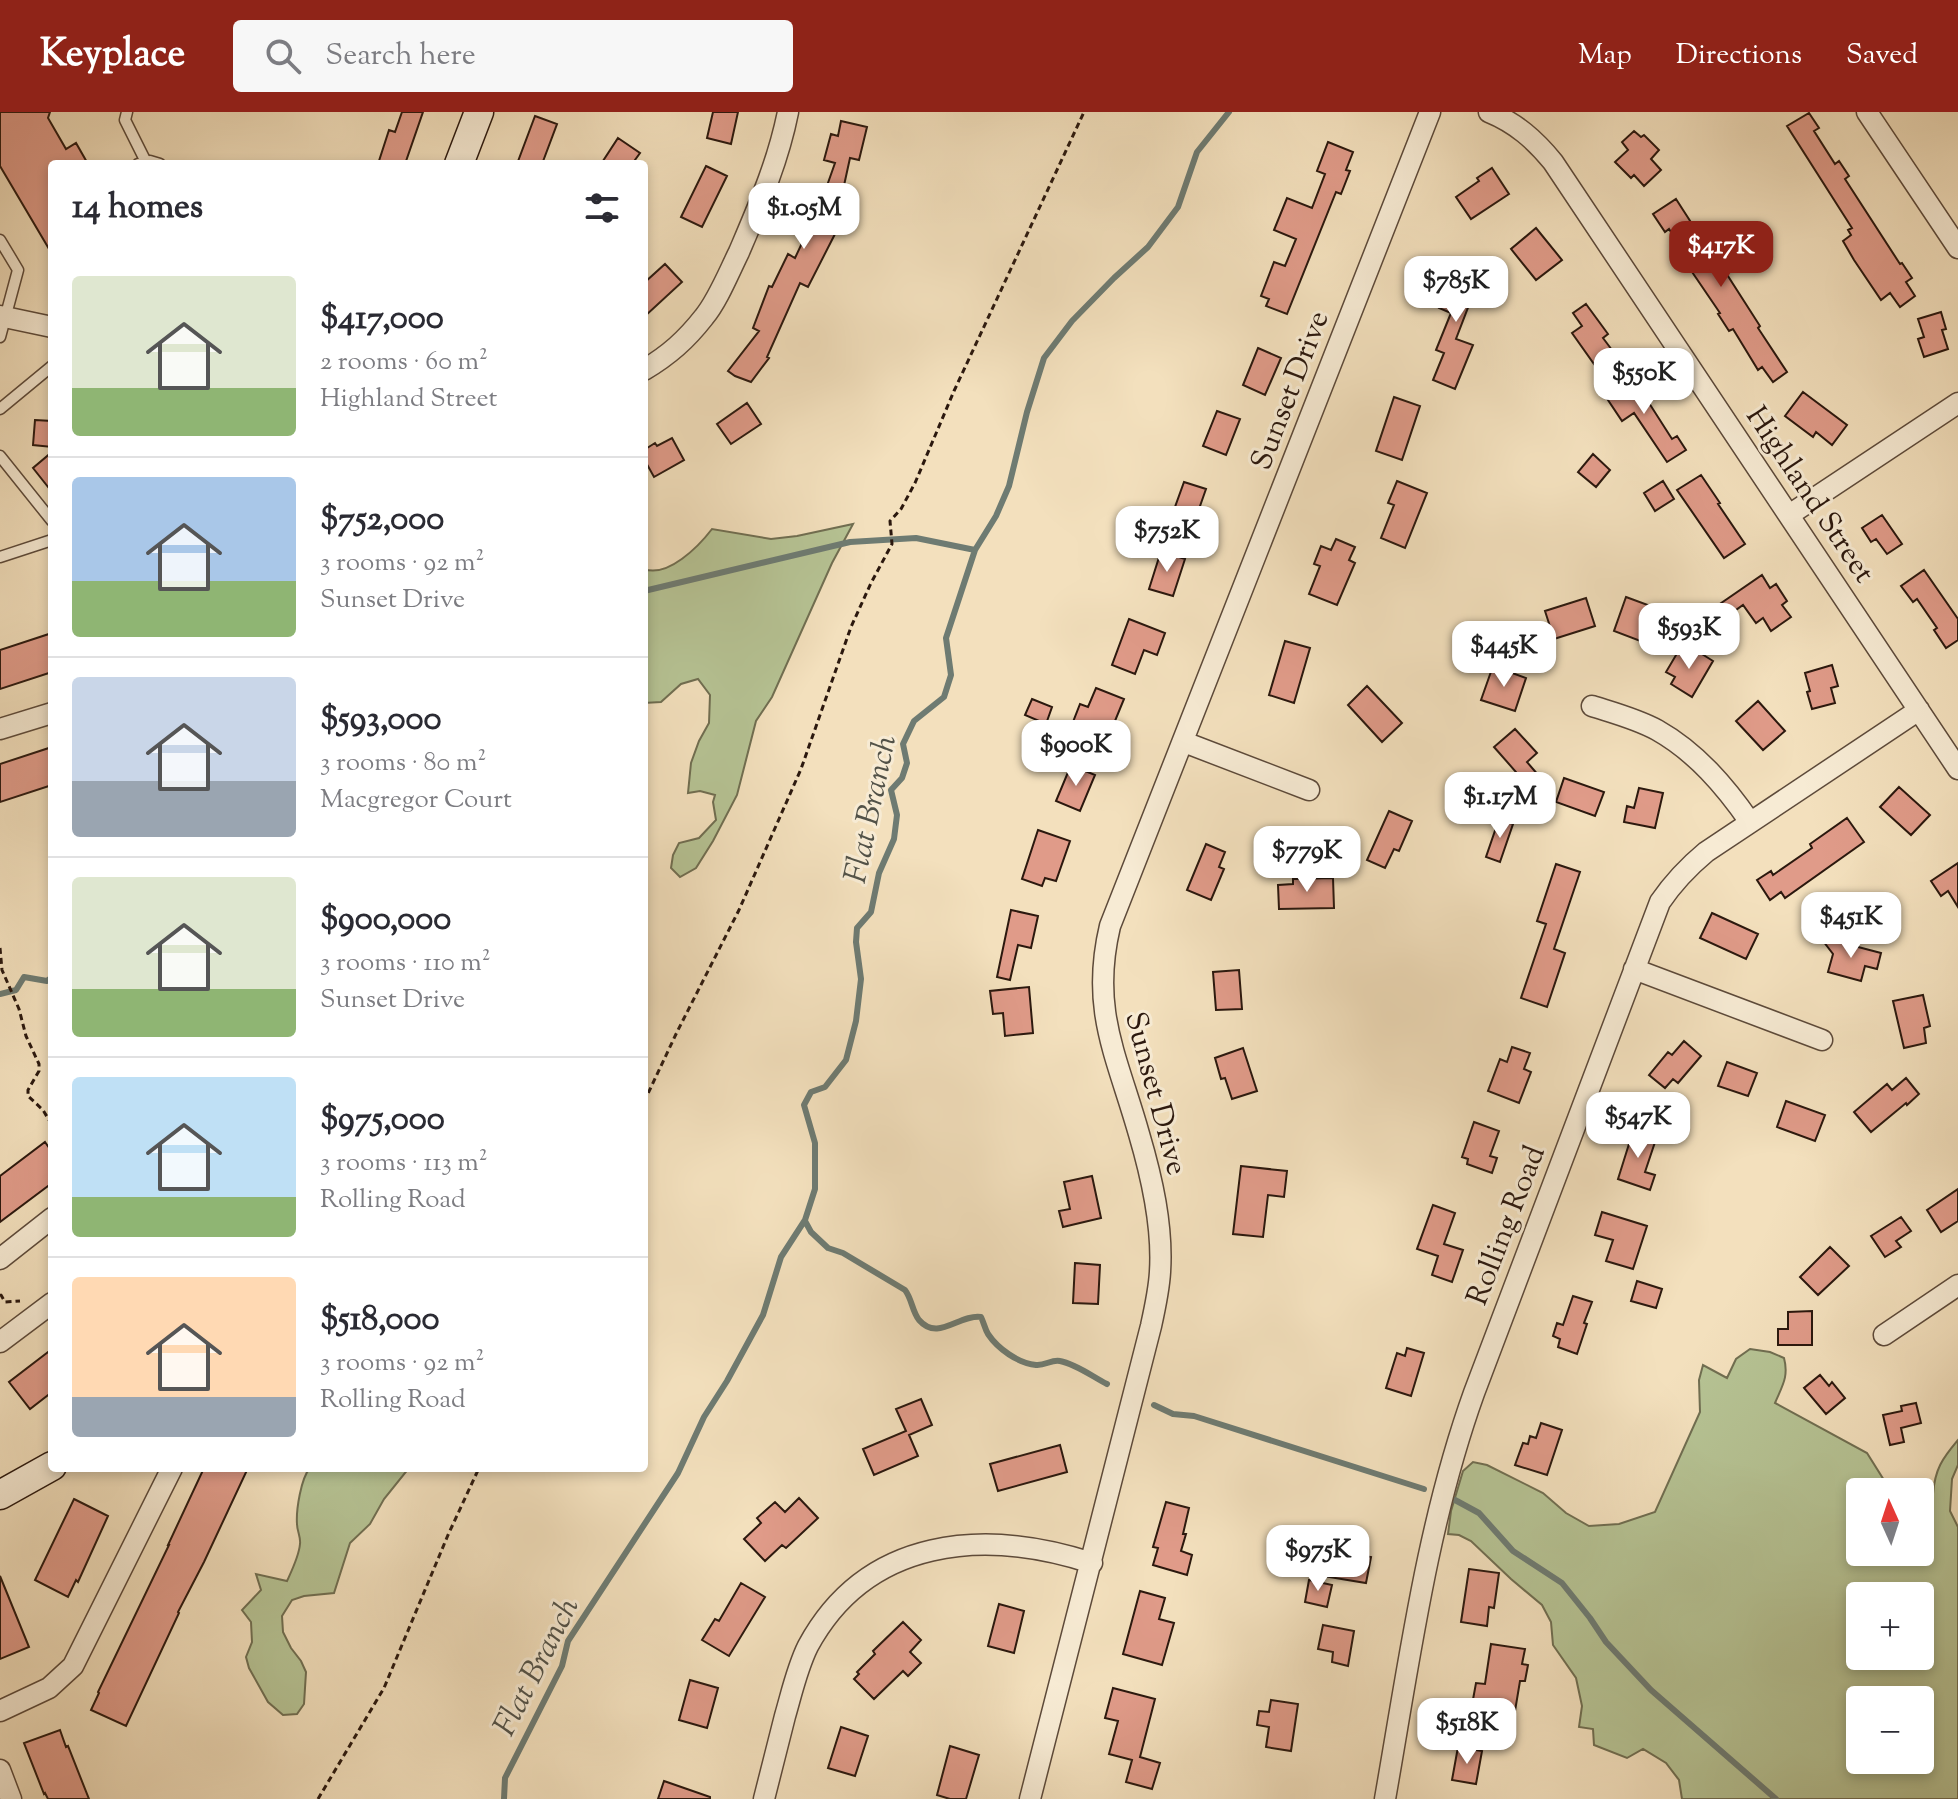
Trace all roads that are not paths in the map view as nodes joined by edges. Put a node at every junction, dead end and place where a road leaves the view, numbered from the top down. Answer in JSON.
{"nodes":[{"id":1,"x":127,"y":112,"type":"edge"},
{"id":2,"x":479,"y":112,"type":"edge"},
{"id":3,"x":788,"y":112,"type":"edge"},
{"id":4,"x":1430,"y":112,"type":"edge"},
{"id":5,"x":1489,"y":112,"type":"edge"},
{"id":6,"x":1867,"y":112,"type":"edge"},
{"id":7,"x":141,"y":160,"type":"edge"},
{"id":8,"x":461,"y":160,"type":"edge"},
{"id":9,"x":0,"y":240,"type":"edge"},
{"id":10,"x":1958,"y":248,"type":"edge"},
{"id":11,"x":2,"y":323,"type":"edge"},
{"id":12,"x":48,"y":327,"type":"edge"},
{"id":13,"x":648,"y":367,"type":"edge"},
{"id":14,"x":48,"y":369,"type":"edge"},
{"id":15,"x":1958,"y":403,"type":"edge"},
{"id":16,"x":0,"y":409,"type":"edge"},
{"id":17,"x":0,"y":456,"type":"edge"},
{"id":18,"x":1789,"y":515,"type":"junction"},
{"id":19,"x":48,"y":516,"type":"edge"},
{"id":20,"x":48,"y":541,"type":"edge"},
{"id":21,"x":0,"y":557,"type":"edge"},
{"id":22,"x":1592,"y":706,"type":"dead end"},
{"id":23,"x":1919,"y":710,"type":"junction"},
{"id":24,"x":48,"y":714,"type":"edge"},
{"id":25,"x":0,"y":729,"type":"edge"},
{"id":26,"x":1184,"y":742,"type":"junction"},
{"id":27,"x":1958,"y":769,"type":"edge"},
{"id":28,"x":1309,"y":790,"type":"dead end"},
{"id":29,"x":1750,"y":822,"type":"junction"},
{"id":30,"x":1634,"y":969,"type":"junction"},
{"id":31,"x":1822,"y":1040,"type":"dead end"},
{"id":32,"x":48,"y":1221,"type":"edge"},
{"id":33,"x":0,"y":1259,"type":"edge"},
{"id":34,"x":1958,"y":1285,"type":"edge"},
{"id":35,"x":48,"y":1306,"type":"edge"},
{"id":36,"x":1884,"y":1335,"type":"dead end"},
{"id":37,"x":0,"y":1342,"type":"edge"},
{"id":38,"x":48,"y":1468,"type":"edge"},
{"id":39,"x":170,"y":1472,"type":"edge"},
{"id":40,"x":0,"y":1495,"type":"edge"},
{"id":41,"x":1092,"y":1563,"type":"junction"},
{"id":42,"x":0,"y":1711,"type":"edge"},
{"id":43,"x":0,"y":1770,"type":"edge"},
{"id":44,"x":11,"y":1799,"type":"edge"},
{"id":45,"x":764,"y":1799,"type":"edge"},
{"id":46,"x":1030,"y":1799,"type":"edge"},
{"id":47,"x":1385,"y":1799,"type":"edge"}],
"edges":[{"from":1,"to":7,"type":"lane"},
{"from":2,"to":8,"type":"street"},
{"from":3,"to":13,"type":"street"},
{"from":4,"to":26,"type":"street","name":"Sunset Drive"},
{"from":5,"to":18,"type":"street","name":"Highland Street"},
{"from":6,"to":10,"type":"street"},
{"from":9,"to":11,"type":"lane"},
{"from":11,"to":12,"type":"street"},
{"from":14,"to":16,"type":"lane"},
{"from":15,"to":18,"type":"street"},
{"from":17,"to":19,"type":"lane"},
{"from":18,"to":23,"type":"street","name":"Highland Street"},
{"from":20,"to":21,"type":"lane"},
{"from":22,"to":29,"type":"street"},
{"from":23,"to":27,"type":"street","name":"Highland Street"},
{"from":23,"to":29,"type":"street","name":"Rolling Road"},
{"from":24,"to":25,"type":"street"},
{"from":26,"to":28,"type":"street"},
{"from":26,"to":41,"type":"street","name":"Sunset Drive"},
{"from":29,"to":30,"type":"street","name":"Rolling Road"},
{"from":30,"to":31,"type":"street"},
{"from":30,"to":47,"type":"street","name":"Rolling Road"},
{"from":32,"to":33,"type":"street"},
{"from":34,"to":36,"type":"street"},
{"from":35,"to":37,"type":"street"},
{"from":38,"to":40,"type":"street"},
{"from":39,"to":42,"type":"street"},
{"from":41,"to":45,"type":"street"},
{"from":41,"to":46,"type":"street","name":"Sunset Drive"},
{"from":43,"to":44,"type":"street"}]}
